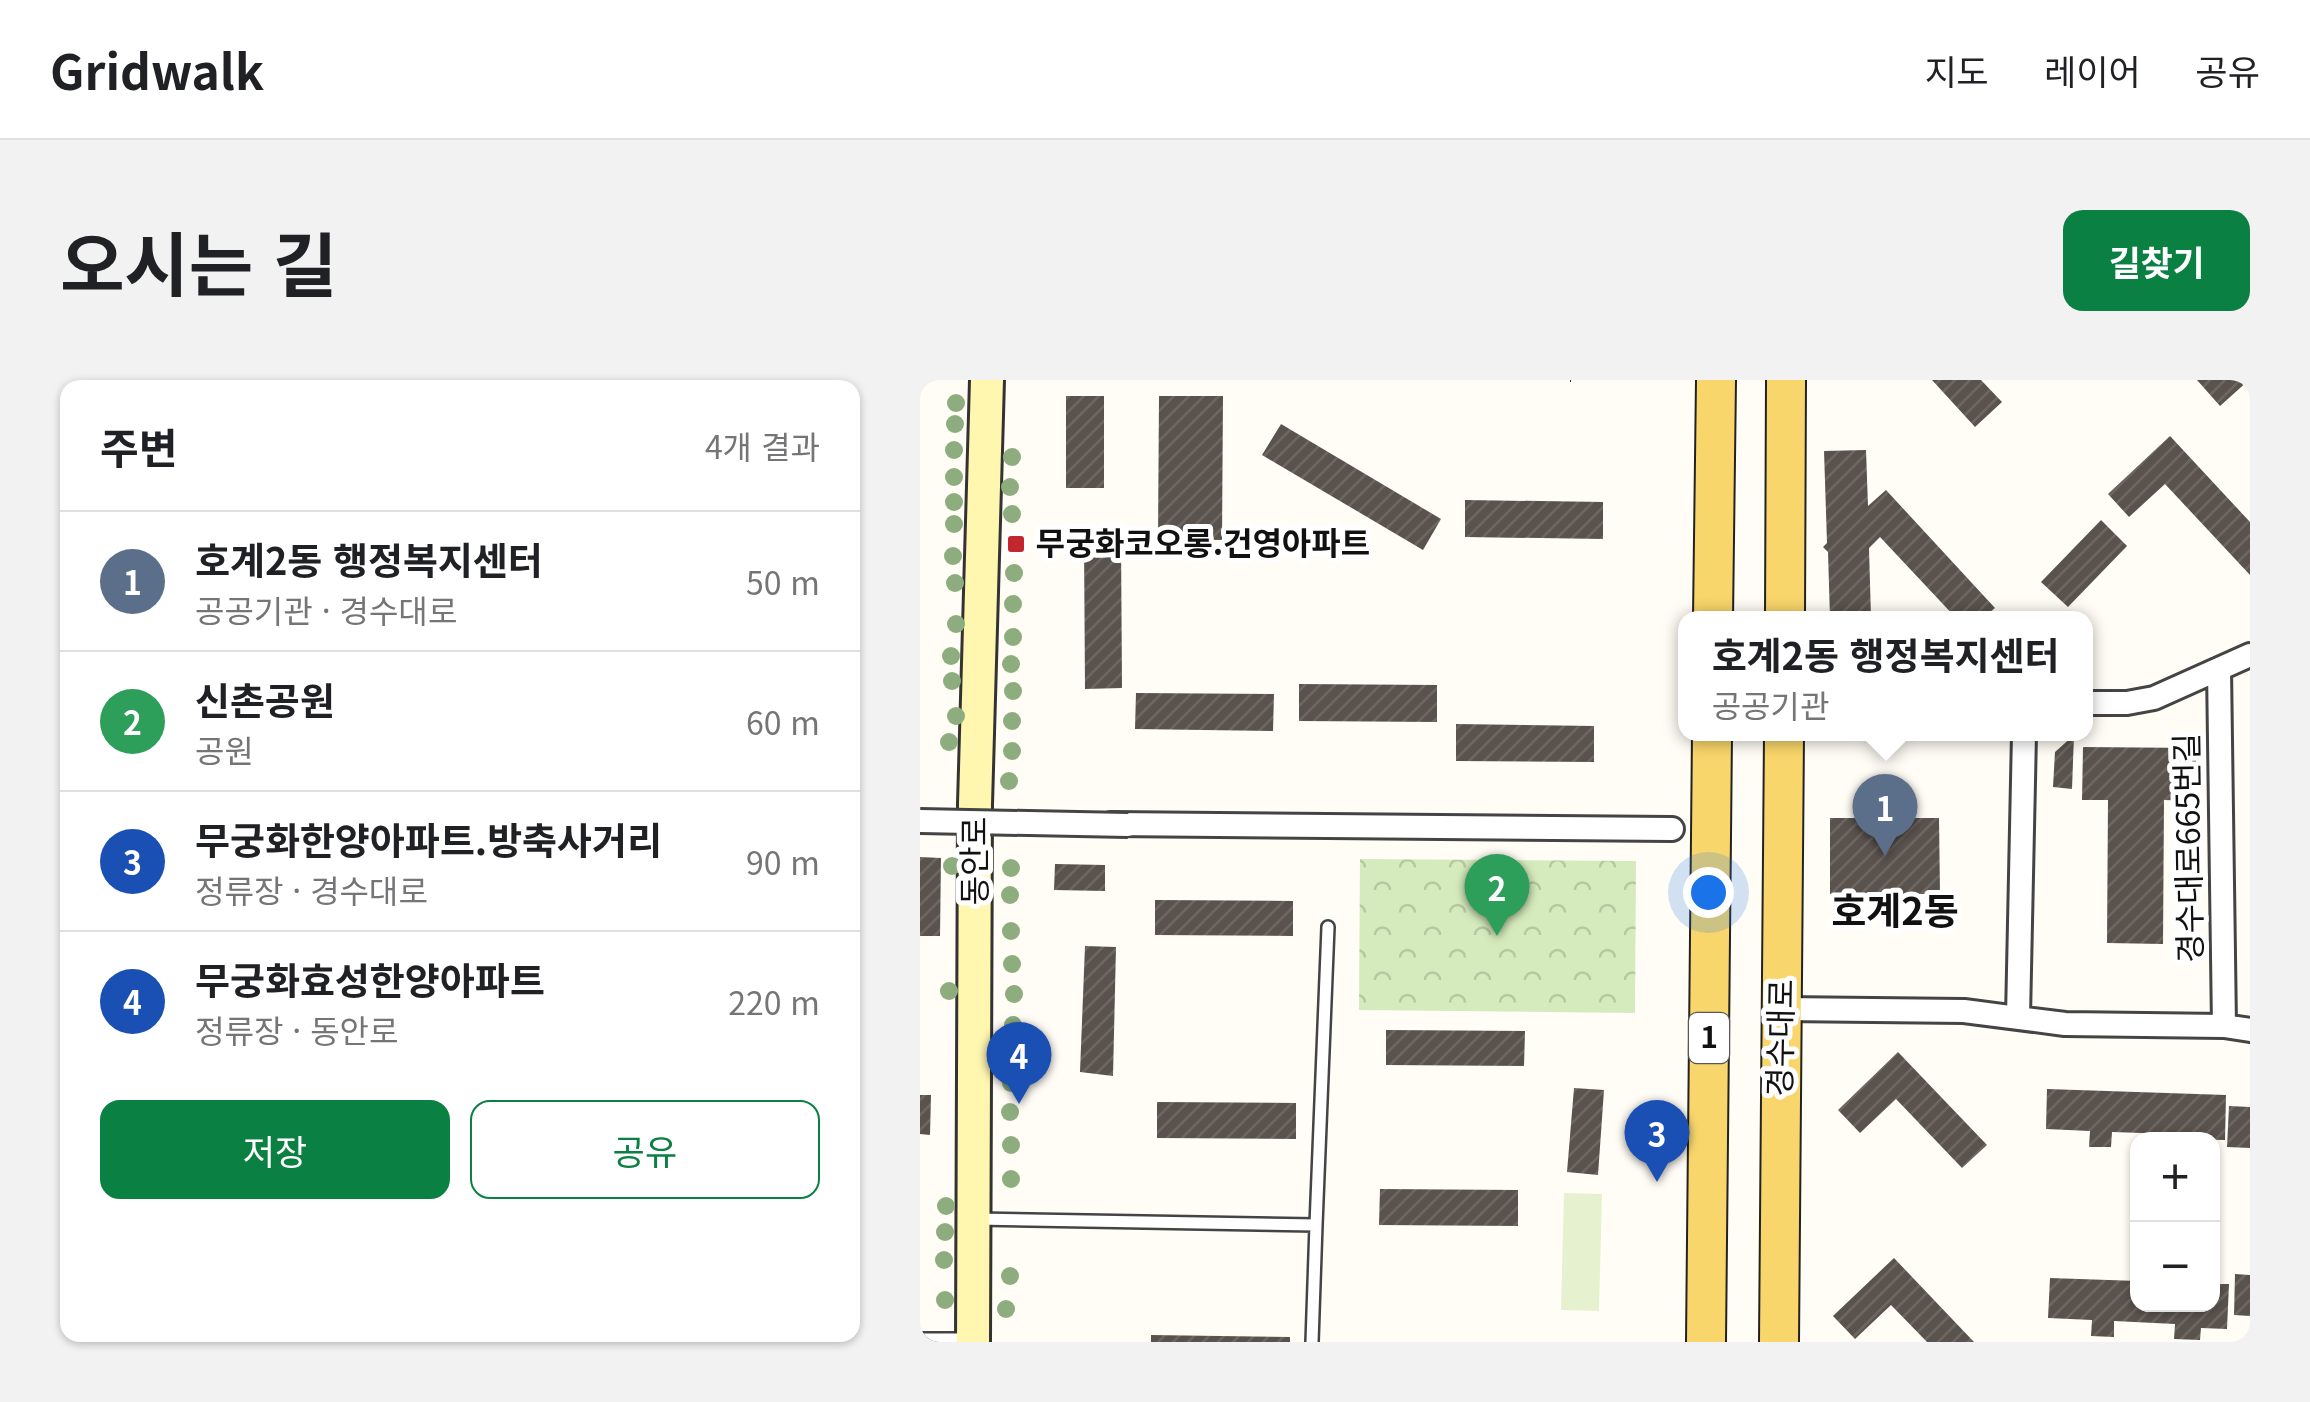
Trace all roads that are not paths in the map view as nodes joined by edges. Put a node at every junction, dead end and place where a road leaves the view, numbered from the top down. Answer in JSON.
{"nodes":[{"id":1,"x":987,"y":380,"type":"edge"},
{"id":2,"x":1716,"y":380,"type":"edge"},
{"id":3,"x":1786,"y":380,"type":"edge"},
{"id":4,"x":1714,"y":611,"type":"edge"},
{"id":5,"x":1785,"y":611,"type":"edge"},
{"id":6,"x":2250,"y":655,"type":"edge"},
{"id":7,"x":2219,"y":669,"type":"junction"},
{"id":8,"x":2093,"y":702,"type":"edge"},
{"id":9,"x":1712,"y":741,"type":"edge"},
{"id":10,"x":1784,"y":741,"type":"edge"},
{"id":11,"x":2024,"y":741,"type":"edge"},
{"id":12,"x":928,"y":819,"type":"edge"},
{"id":13,"x":1018,"y":823,"type":"dead end"},
{"id":14,"x":1128,"y":824,"type":"junction"},
{"id":15,"x":1672,"y":829,"type":"dead end"},
{"id":16,"x":1328,"y":927,"type":"dead end"},
{"id":17,"x":1782,"y":1009,"type":"junction"},
{"id":18,"x":2018,"y":1016,"type":"junction"},
{"id":19,"x":2224,"y":1026,"type":"junction"},
{"id":20,"x":2250,"y":1030,"type":"edge"},
{"id":21,"x":976,"y":1219,"type":"junction"},
{"id":22,"x":1316,"y":1225,"type":"junction"},
{"id":23,"x":920,"y":1339,"type":"edge"},
{"id":24,"x":973,"y":1341,"type":"edge"},
{"id":25,"x":1312,"y":1342,"type":"edge"},
{"id":26,"x":1706,"y":1342,"type":"edge"},
{"id":27,"x":1778,"y":1342,"type":"edge"}],
"edges":[{"from":1,"to":21,"type":"street","name":"동안로"},
{"from":2,"to":4,"type":"main road"},
{"from":3,"to":5,"type":"main road"},
{"from":6,"to":7,"type":"street","name":"경수대로665번길"},
{"from":7,"to":8,"type":"street","name":"경수대로665번길"},
{"from":7,"to":19,"type":"street","name":"경수대로665번길"},
{"from":9,"to":26,"type":"main road","number":"1"},
{"from":10,"to":17,"type":"main road","name":"경수대로"},
{"from":11,"to":18,"type":"street"},
{"from":12,"to":14,"type":"street","bridge":true},
{"from":13,"to":14,"type":"street"},
{"from":14,"to":15,"type":"street"},
{"from":16,"to":22,"type":"lane"},
{"from":17,"to":18,"type":"street"},
{"from":17,"to":27,"type":"main road","name":"경수대로"},
{"from":18,"to":19,"type":"street"},
{"from":19,"to":20,"type":"street"},
{"from":21,"to":22,"type":"lane"},
{"from":21,"to":24,"type":"street","name":"동안로"},
{"from":22,"to":25,"type":"lane"},
{"from":23,"to":24,"type":"lane"}]}
